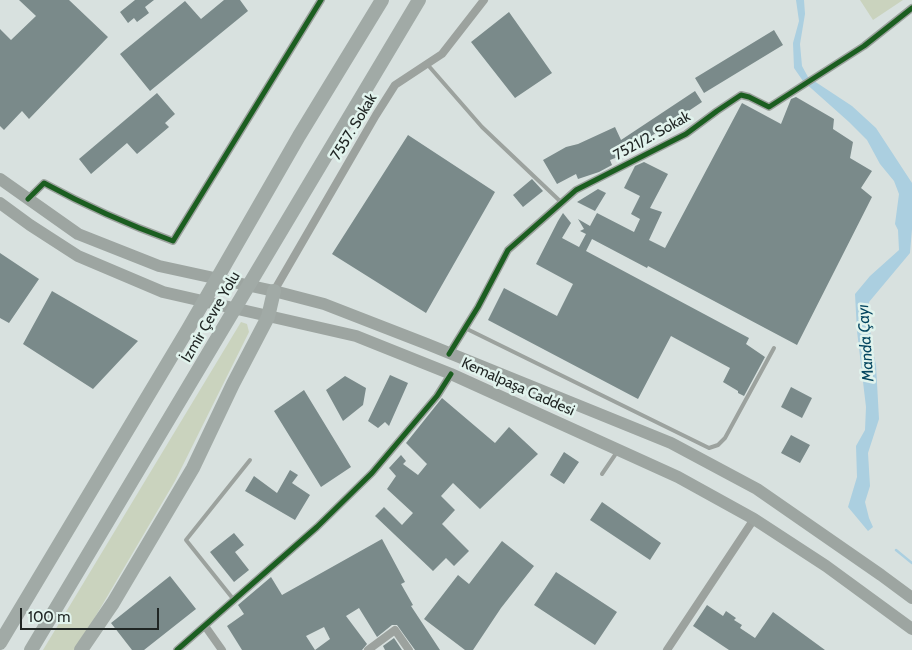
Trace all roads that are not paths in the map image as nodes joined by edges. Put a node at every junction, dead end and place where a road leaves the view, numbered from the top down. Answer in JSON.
{"nodes":[{"id":1,"x":321,"y":0,"type":"edge"},
{"id":2,"x":382,"y":0,"type":"edge"},
{"id":3,"x":418,"y":0,"type":"edge"},
{"id":4,"x":484,"y":0,"type":"edge"},
{"id":5,"x":912,"y":8,"type":"edge"},
{"id":6,"x":427,"y":64,"type":"junction"},
{"id":7,"x":0,"y":179,"type":"edge"},
{"id":8,"x":28,"y":199,"type":"junction"},
{"id":9,"x":0,"y":203,"type":"edge"},
{"id":10,"x":562,"y":203,"type":"junction"},
{"id":11,"x":274,"y":291,"type":"junction"},
{"id":12,"x":268,"y":317,"type":"junction"},
{"id":13,"x":465,"y":328,"type":"junction"},
{"id":14,"x":774,"y":348,"type":"dead end"},
{"id":15,"x":450,"y":354,"type":"junction"},
{"id":16,"x":451,"y":374,"type":"junction"},
{"id":17,"x":618,"y":450,"type":"junction"},
{"id":18,"x":250,"y":460,"type":"dead end"},
{"id":19,"x":602,"y":474,"type":"dead end"},
{"id":20,"x":754,"y":519,"type":"junction"},
{"id":21,"x":912,"y":598,"type":"edge"},
{"id":22,"x":234,"y":600,"type":"junction"},
{"id":23,"x":205,"y":626,"type":"junction"},
{"id":24,"x":912,"y":629,"type":"edge"},
{"id":25,"x":0,"y":644,"type":"edge"},
{"id":26,"x":31,"y":650,"type":"edge"},
{"id":27,"x":81,"y":650,"type":"edge"},
{"id":28,"x":177,"y":650,"type":"edge"},
{"id":29,"x":222,"y":650,"type":"edge"},
{"id":30,"x":368,"y":650,"type":"edge"},
{"id":31,"x":409,"y":650,"type":"edge"},
{"id":32,"x":667,"y":650,"type":"edge"}],
"edges":[{"from":1,"to":8,"type":"street"},
{"from":2,"to":25,"type":"highway","name":"İzmir Çevre Yolu"},
{"from":3,"to":26,"type":"highway","name":"İzmir Çevre Yolu"},
{"from":4,"to":6,"type":"street","name":"7557. Sokak"},
{"from":5,"to":10,"type":"street","name":"7521/2. Sokak"},
{"from":6,"to":10,"type":"lane"},
{"from":6,"to":11,"type":"street","name":"7557. Sokak"},
{"from":7,"to":8,"type":"main road","name":"Kemalpaşa Caddesi"},
{"from":8,"to":11,"type":"main road","name":"Kemalpaşa Caddesi"},
{"from":9,"to":12,"type":"main road","name":"Kemalpaşa Caddesi"},
{"from":10,"to":13,"type":"street","name":"7521/2. Sokak"},
{"from":11,"to":12,"type":"highway"},
{"from":11,"to":15,"type":"main road","name":"Kemalpaşa Caddesi"},
{"from":12,"to":16,"type":"main road","name":"Kemalpaşa Caddesi"},
{"from":12,"to":27,"type":"highway"},
{"from":13,"to":14,"type":"lane"},
{"from":13,"to":15,"type":"street","name":"7521/2. Sokak"},
{"from":15,"to":21,"type":"main road","name":"Kemalpaşa Caddesi"},
{"from":16,"to":17,"type":"main road","name":"Kemalpaşa Caddesi"},
{"from":16,"to":22,"type":"street"},
{"from":17,"to":19,"type":"lane"},
{"from":17,"to":20,"type":"main road","name":"Kemalpaşa Caddesi"},
{"from":18,"to":22,"type":"lane"},
{"from":20,"to":24,"type":"main road","name":"Kemalpaşa Caddesi"},
{"from":20,"to":32,"type":"street"},
{"from":22,"to":23,"type":"street"},
{"from":23,"to":28,"type":"street"},
{"from":23,"to":29,"type":"street"},
{"from":30,"to":31,"type":"street"}]}
